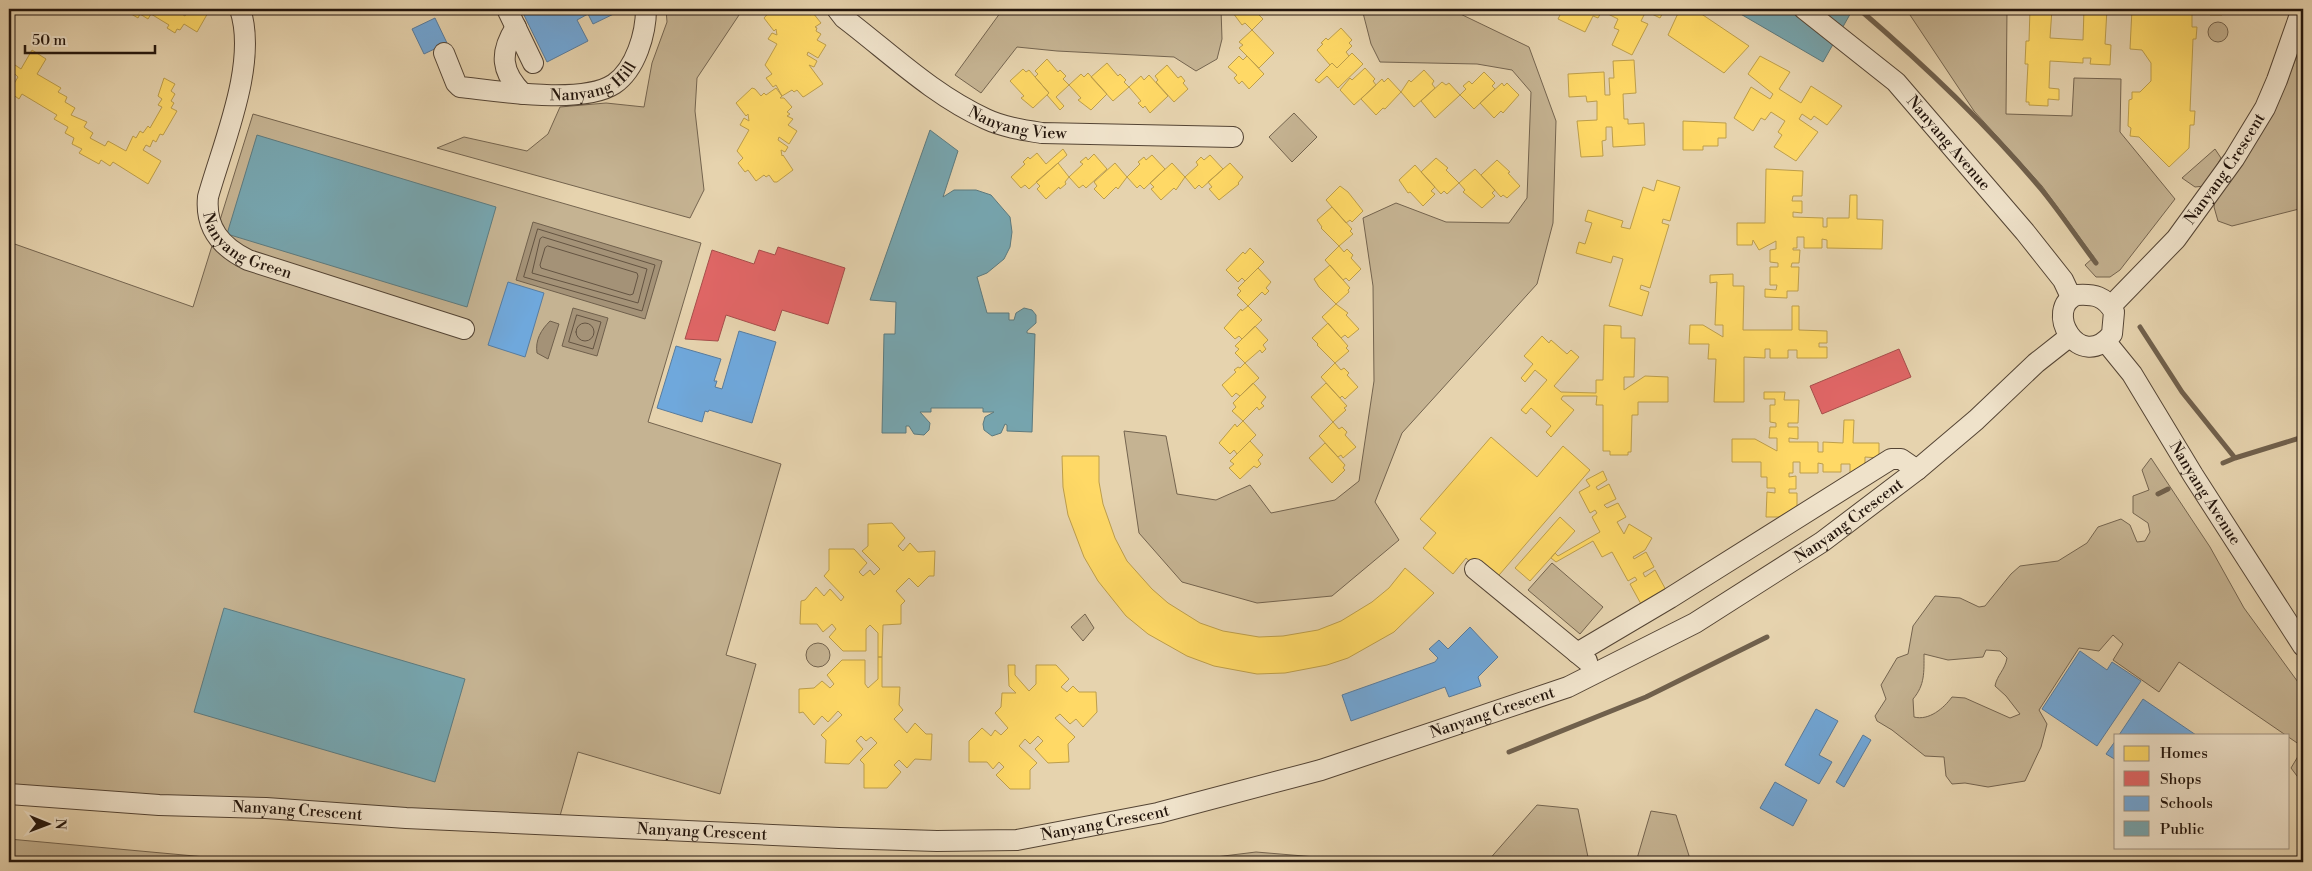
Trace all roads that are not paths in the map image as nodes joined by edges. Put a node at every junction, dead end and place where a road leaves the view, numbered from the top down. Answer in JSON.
{"nodes":[{"id":1,"x":240,"y":9,"type":"edge"},
{"id":2,"x":507,"y":9,"type":"edge"},
{"id":3,"x":646,"y":9,"type":"edge"},
{"id":4,"x":837,"y":9,"type":"edge"},
{"id":5,"x":1804,"y":9,"type":"edge"},
{"id":6,"x":2302,"y":9,"type":"edge"},
{"id":7,"x":516,"y":28,"type":"junction"},
{"id":8,"x":444,"y":52,"type":"dead end"},
{"id":9,"x":533,"y":63,"type":"dead end"},
{"id":10,"x":524,"y":94,"type":"junction"},
{"id":11,"x":1233,"y":137,"type":"dead end"},
{"id":12,"x":2071,"y":297,"type":"junction"},
{"id":13,"x":2110,"y":306,"type":"junction"},
{"id":14,"x":464,"y":329,"type":"dead end"},
{"id":15,"x":2069,"y":337,"type":"junction"},
{"id":16,"x":2106,"y":342,"type":"junction"},
{"id":17,"x":1916,"y":470,"type":"junction"},
{"id":18,"x":1474,"y":569,"type":"dead end"},
{"id":19,"x":2303,"y":646,"type":"edge"},
{"id":20,"x":1577,"y":653,"type":"junction"},
{"id":21,"x":1600,"y":672,"type":"junction"},
{"id":22,"x":9,"y":794,"type":"edge"}],
"edges":[{"from":1,"to":14,"type":"street","name":"Nanyang Green"},
{"from":2,"to":7,"type":"street","name":"Nanyang Hill"},
{"from":3,"to":10,"type":"street","name":"Nanyang Hill"},
{"from":4,"to":11,"type":"street","name":"Nanyang View"},
{"from":5,"to":12,"type":"street","name":"Nanyang Avenue"},
{"from":6,"to":13,"type":"street","name":"Nanyang Crescent"},
{"from":7,"to":9,"type":"street","name":"Nanyang Hill"},
{"from":7,"to":10,"type":"street","name":"Nanyang Hill"},
{"from":8,"to":10,"type":"street","name":"Nanyang Hill"},
{"from":12,"to":13,"type":"street"},
{"from":12,"to":15,"type":"street"},
{"from":13,"to":16,"type":"street"},
{"from":15,"to":16,"type":"street"},
{"from":15,"to":17,"type":"street","name":"Nanyang Crescent"},
{"from":16,"to":19,"type":"street","name":"Nanyang Avenue"},
{"from":17,"to":20,"type":"street"},
{"from":17,"to":21,"type":"street","name":"Nanyang Crescent"},
{"from":18,"to":20,"type":"street"},
{"from":20,"to":21,"type":"street"},
{"from":21,"to":22,"type":"street","name":"Nanyang Crescent"}]}
